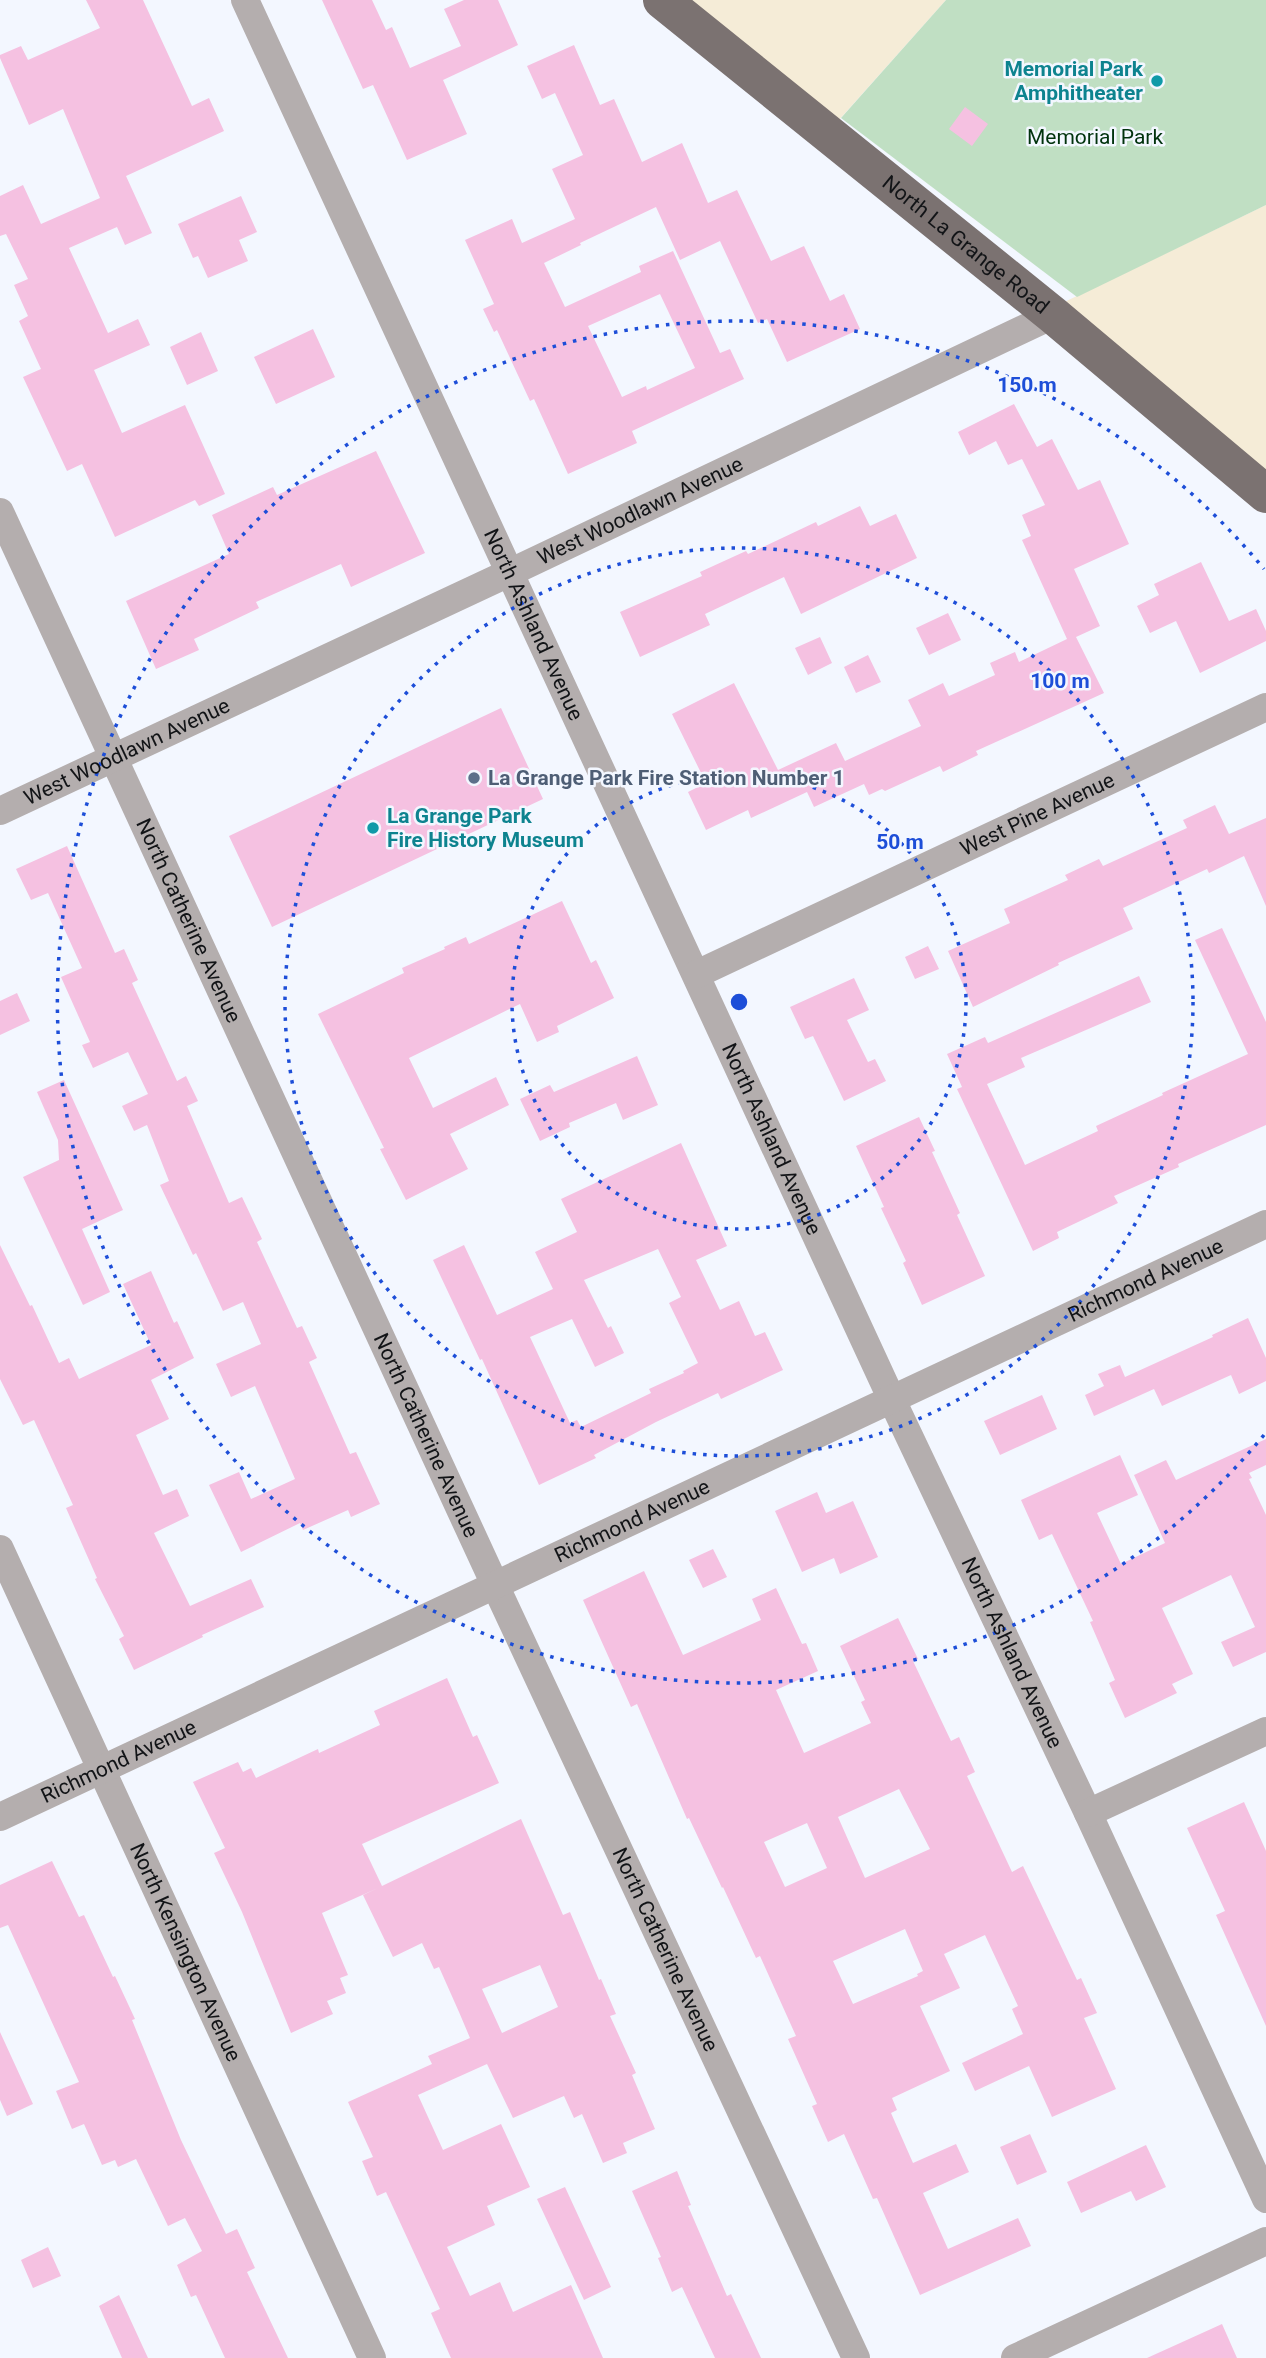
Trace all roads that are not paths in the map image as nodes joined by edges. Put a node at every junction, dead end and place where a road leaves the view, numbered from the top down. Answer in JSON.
{"nodes":[{"id":1,"x":245,"y":0,"type":"edge"},
{"id":2,"x":662,"y":0,"type":"edge"},
{"id":3,"x":1052,"y":315,"type":"junction"},
{"id":4,"x":1266,"y":494,"type":"edge"},
{"id":5,"x":0,"y":512,"type":"edge"},
{"id":6,"x":511,"y":572,"type":"junction"},
{"id":7,"x":1266,"y":707,"type":"edge"},
{"id":8,"x":113,"y":757,"type":"junction"},
{"id":9,"x":0,"y":811,"type":"edge"},
{"id":10,"x":697,"y":974,"type":"junction"},
{"id":11,"x":1266,"y":1224,"type":"edge"},
{"id":12,"x":892,"y":1400,"type":"junction"},
{"id":13,"x":0,"y":1549,"type":"edge"},
{"id":14,"x":496,"y":1587,"type":"junction"},
{"id":15,"x":1266,"y":1731,"type":"edge"},
{"id":16,"x":102,"y":1771,"type":"junction"},
{"id":17,"x":1088,"y":1813,"type":"junction"},
{"id":18,"x":0,"y":1817,"type":"edge"},
{"id":19,"x":1266,"y":2199,"type":"edge"},
{"id":20,"x":1266,"y":2241,"type":"edge"},
{"id":21,"x":372,"y":2358,"type":"edge"},
{"id":22,"x":856,"y":2358,"type":"edge"},
{"id":23,"x":1016,"y":2358,"type":"edge"}],
"edges":[{"from":1,"to":6,"type":"street","name":"North Ashland Avenue"},
{"from":2,"to":3,"type":"main road","name":"North La Grange Road"},
{"from":3,"to":4,"type":"main road","name":"North La Grange Road"},
{"from":3,"to":6,"type":"street","name":"West Woodlawn Avenue"},
{"from":5,"to":8,"type":"street","name":"North Catherine Avenue"},
{"from":6,"to":8,"type":"street","name":"West Woodlawn Avenue"},
{"from":6,"to":10,"type":"street","name":"North Ashland Avenue"},
{"from":7,"to":10,"type":"street","name":"West Pine Avenue"},
{"from":8,"to":9,"type":"street","name":"West Woodlawn Avenue"},
{"from":8,"to":14,"type":"street","name":"North Catherine Avenue"},
{"from":10,"to":12,"type":"street","name":"North Ashland Avenue"},
{"from":11,"to":12,"type":"street","name":"Richmond Avenue"},
{"from":12,"to":14,"type":"street","name":"Richmond Avenue"},
{"from":12,"to":17,"type":"street","name":"North Ashland Avenue"},
{"from":13,"to":16,"type":"street","name":"North Kensington Avenue"},
{"from":14,"to":16,"type":"street","name":"Richmond Avenue"},
{"from":14,"to":22,"type":"street","name":"North Catherine Avenue"},
{"from":15,"to":17,"type":"street"},
{"from":16,"to":18,"type":"street","name":"Richmond Avenue"},
{"from":16,"to":21,"type":"street","name":"North Kensington Avenue"},
{"from":17,"to":19,"type":"street","name":"North Ashland Avenue"},
{"from":20,"to":23,"type":"street"}]}
